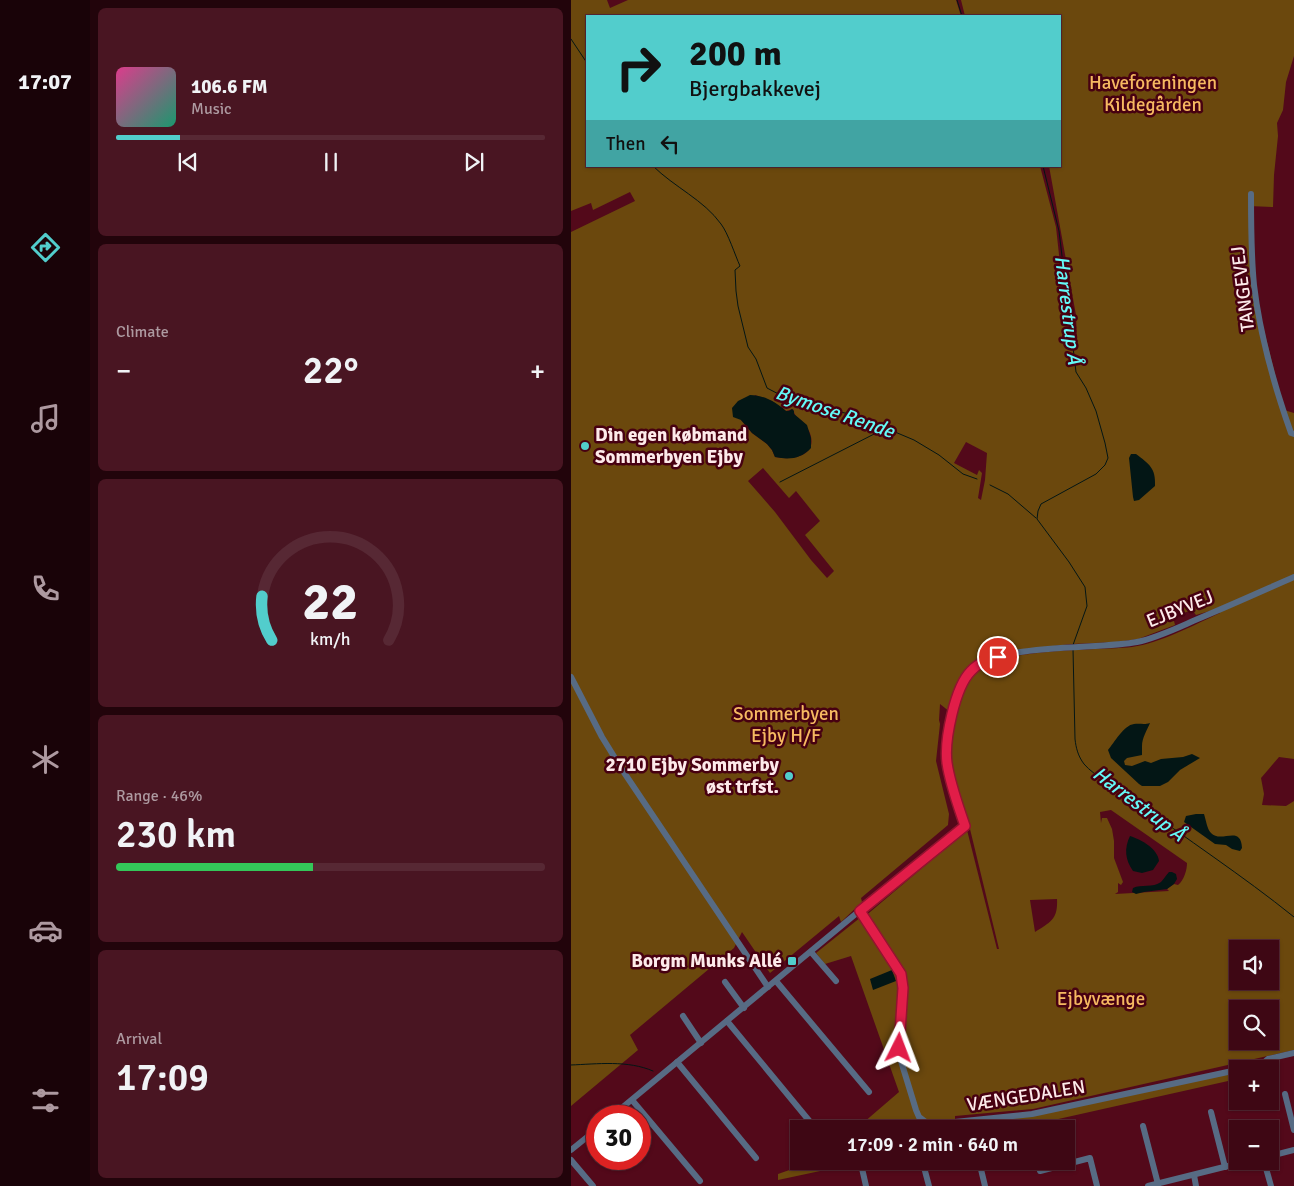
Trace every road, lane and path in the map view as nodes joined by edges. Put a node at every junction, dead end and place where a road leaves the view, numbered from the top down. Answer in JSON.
{"nodes":[{"id":1,"x":1251,"y":194,"type":"dead end"},
{"id":2,"x":1294,"y":434,"type":"edge"},
{"id":3,"x":1294,"y":577,"type":"edge"},
{"id":4,"x":571,"y":678,"type":"edge"},
{"id":5,"x":860,"y":911,"type":"junction"},
{"id":6,"x":811,"y":952,"type":"junction"},
{"id":7,"x":776,"y":981,"type":"junction"},
{"id":8,"x":836,"y":981,"type":"dead end"},
{"id":9,"x":725,"y":982,"type":"dead end"},
{"id":10,"x":768,"y":987,"type":"junction"},
{"id":11,"x":743,"y":1008,"type":"junction"},
{"id":12,"x":683,"y":1016,"type":"dead end"},
{"id":13,"x":727,"y":1021,"type":"junction"},
{"id":14,"x":701,"y":1042,"type":"junction"},
{"id":15,"x":1294,"y":1053,"type":"edge"},
{"id":16,"x":1267,"y":1060,"type":"edge"},
{"id":17,"x":677,"y":1062,"type":"junction"},
{"id":18,"x":1229,"y":1072,"type":"edge"},
{"id":19,"x":869,"y":1092,"type":"dead end"},
{"id":20,"x":1285,"y":1094,"type":"dead end"},
{"id":21,"x":632,"y":1100,"type":"junction"},
{"id":22,"x":626,"y":1105,"type":"edge"},
{"id":23,"x":1211,"y":1112,"type":"dead end"},
{"id":24,"x":810,"y":1120,"type":"edge"},
{"id":25,"x":1143,"y":1126,"type":"dead end"},
{"id":26,"x":1294,"y":1130,"type":"edge"},
{"id":27,"x":586,"y":1138,"type":"edge"},
{"id":28,"x":571,"y":1150,"type":"edge"},
{"id":29,"x":1294,"y":1150,"type":"edge"},
{"id":30,"x":1279,"y":1154,"type":"edge"},
{"id":31,"x":757,"y":1158,"type":"dead end"},
{"id":32,"x":571,"y":1160,"type":"edge"},
{"id":33,"x":1229,"y":1166,"type":"edge"},
{"id":34,"x":1225,"y":1167,"type":"junction"},
{"id":35,"x":862,"y":1170,"type":"edge"},
{"id":36,"x":925,"y":1170,"type":"dead end"},
{"id":37,"x":981,"y":1170,"type":"edge"},
{"id":38,"x":1267,"y":1170,"type":"edge"},
{"id":39,"x":1040,"y":1172,"type":"dead end"},
{"id":40,"x":1194,"y":1175,"type":"junction"},
{"id":41,"x":700,"y":1181,"type":"dead end"},
{"id":42,"x":1158,"y":1184,"type":"junction"},
{"id":43,"x":593,"y":1186,"type":"edge"},
{"id":44,"x":866,"y":1186,"type":"edge"},
{"id":45,"x":929,"y":1186,"type":"edge"},
{"id":46,"x":985,"y":1186,"type":"edge"},
{"id":47,"x":1097,"y":1186,"type":"edge"},
{"id":48,"x":1148,"y":1186,"type":"edge"},
{"id":49,"x":1197,"y":1186,"type":"edge"},
{"id":50,"x":1271,"y":1186,"type":"edge"}],
"edges":[{"from":1,"to":2,"type":"street","name":"TANGEVEJ"},
{"from":3,"to":5,"type":"street","name":"EJBYVEJ"},
{"from":4,"to":10,"type":"street"},
{"from":5,"to":6,"type":"street"},
{"from":5,"to":18,"type":"street","name":"VÆNGEDALEN"},
{"from":6,"to":7,"type":"street"},
{"from":6,"to":8,"type":"street"},
{"from":7,"to":10,"type":"street"},
{"from":7,"to":19,"type":"street"},
{"from":9,"to":11,"type":"street"},
{"from":10,"to":11,"type":"street"},
{"from":11,"to":13,"type":"street"},
{"from":12,"to":14,"type":"street"},
{"from":13,"to":14,"type":"street"},
{"from":13,"to":24,"type":"street"},
{"from":14,"to":17,"type":"street"},
{"from":15,"to":16,"type":"street"},
{"from":17,"to":21,"type":"street"},
{"from":17,"to":31,"type":"street"},
{"from":20,"to":26,"type":"street"},
{"from":21,"to":22,"type":"street"},
{"from":21,"to":41,"type":"street"},
{"from":23,"to":34,"type":"street"},
{"from":25,"to":42,"type":"street"},
{"from":27,"to":28,"type":"street"},
{"from":29,"to":30,"type":"street"},
{"from":32,"to":43,"type":"street"},
{"from":33,"to":34,"type":"street"},
{"from":34,"to":40,"type":"street"},
{"from":35,"to":44,"type":"street"},
{"from":36,"to":45,"type":"street"},
{"from":37,"to":46,"type":"street"},
{"from":38,"to":50,"type":"street"},
{"from":39,"to":47,"type":"street"},
{"from":40,"to":42,"type":"street"},
{"from":40,"to":49,"type":"street"},
{"from":42,"to":48,"type":"street"}]}
